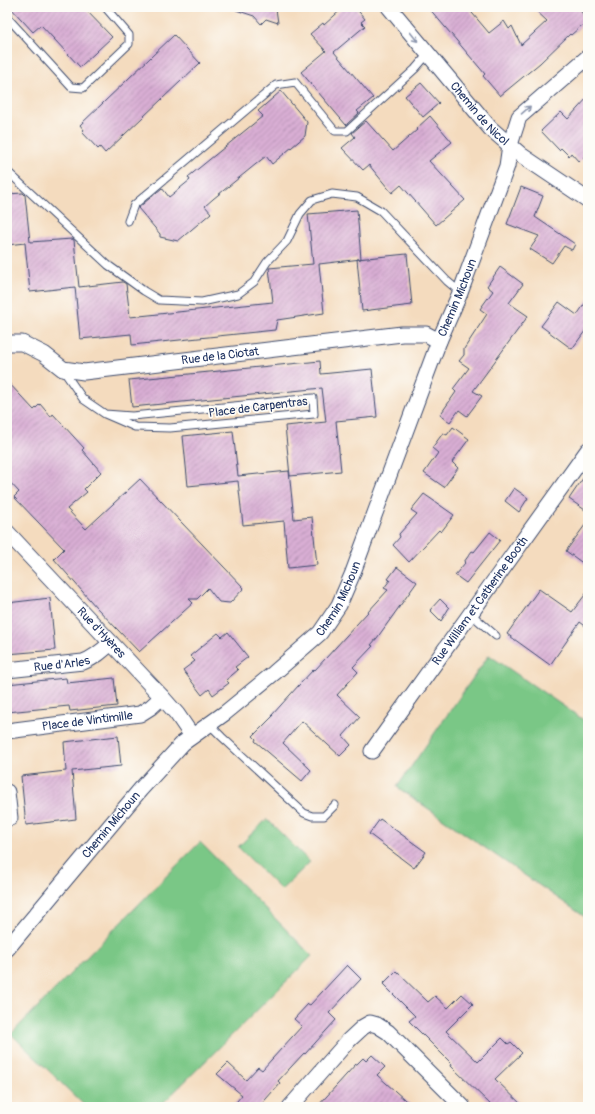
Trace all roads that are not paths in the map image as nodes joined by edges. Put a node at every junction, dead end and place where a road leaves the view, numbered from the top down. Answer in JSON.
{"nodes":[{"id":1,"x":105,"y":7,"type":"edge"},
{"id":2,"x":389,"y":7,"type":"edge"},
{"id":3,"x":7,"y":17,"type":"edge"},
{"id":4,"x":428,"y":54,"type":"junction"},
{"id":5,"x":588,"y":57,"type":"edge"},
{"id":6,"x":510,"y":145,"type":"junction"},
{"id":7,"x":7,"y":170,"type":"edge"},
{"id":8,"x":588,"y":200,"type":"edge"},
{"id":9,"x":128,"y":221,"type":"dead end"},
{"id":10,"x":460,"y":292,"type":"junction"},
{"id":11,"x":439,"y":341,"type":"junction"},
{"id":12,"x":7,"y":343,"type":"edge"},
{"id":13,"x":63,"y":370,"type":"junction"},
{"id":14,"x":105,"y":414,"type":"junction"},
{"id":15,"x":588,"y":450,"type":"edge"},
{"id":16,"x":7,"y":532,"type":"edge"},
{"id":17,"x":471,"y":614,"type":"junction"},
{"id":18,"x":496,"y":636,"type":"dead end"},
{"id":19,"x":111,"y":643,"type":"junction"},
{"id":20,"x":7,"y":670,"type":"edge"},
{"id":21,"x":162,"y":697,"type":"junction"},
{"id":22,"x":209,"y":724,"type":"junction"},
{"id":23,"x":7,"y":731,"type":"edge"},
{"id":24,"x":192,"y":736,"type":"junction"},
{"id":25,"x":372,"y":752,"type":"dead end"},
{"id":26,"x":7,"y":792,"type":"edge"},
{"id":27,"x":335,"y":805,"type":"dead end"},
{"id":28,"x":10,"y":818,"type":"dead end"},
{"id":29,"x":7,"y":949,"type":"edge"},
{"id":30,"x":290,"y":1107,"type":"edge"},
{"id":31,"x":464,"y":1107,"type":"edge"}],
"edges":[{"from":1,"to":3,"type":"lane"},
{"from":2,"to":4,"type":"street","name":"Chemin de Nicol","one_way":true},
{"from":4,"to":6,"type":"street","name":"Chemin de Nicol"},
{"from":4,"to":9,"type":"lane"},
{"from":6,"to":5,"type":"street","name":"Chemin Michoun","one_way":true},
{"from":6,"to":8,"type":"street","name":"Chemin de Nicol"},
{"from":6,"to":10,"type":"street","name":"Chemin Michoun"},
{"from":7,"to":10,"type":"lane"},
{"from":10,"to":11,"type":"street","name":"Chemin Michoun"},
{"from":11,"to":13,"type":"street","name":"Rue de la Ciotat"},
{"from":11,"to":22,"type":"street","name":"Chemin Michoun"},
{"from":12,"to":13,"type":"street"},
{"from":13,"to":14,"type":"lane","name":"Place de Carpentras"},
{"from":14,"to":14,"type":"lane","name":"Place de Carpentras"},
{"from":15,"to":17,"type":"street","name":"Rue William et Catherine Booth"},
{"from":16,"to":19,"type":"street","name":"Rue d'Hyères"},
{"from":17,"to":18,"type":"lane"},
{"from":17,"to":25,"type":"street","name":"Rue William et Catherine Booth"},
{"from":19,"to":20,"type":"street","name":"Rue d'Arles"},
{"from":19,"to":21,"type":"street","name":"Rue d'Hyères"},
{"from":21,"to":23,"type":"street","name":"Place de Vintimille"},
{"from":21,"to":24,"type":"street","name":"Rue d'Hyères"},
{"from":22,"to":24,"type":"street","name":"Chemin Michoun"},
{"from":22,"to":27,"type":"lane"},
{"from":24,"to":29,"type":"street","name":"Chemin Michoun"},
{"from":26,"to":28,"type":"street"},
{"from":30,"to":31,"type":"street"}]}
